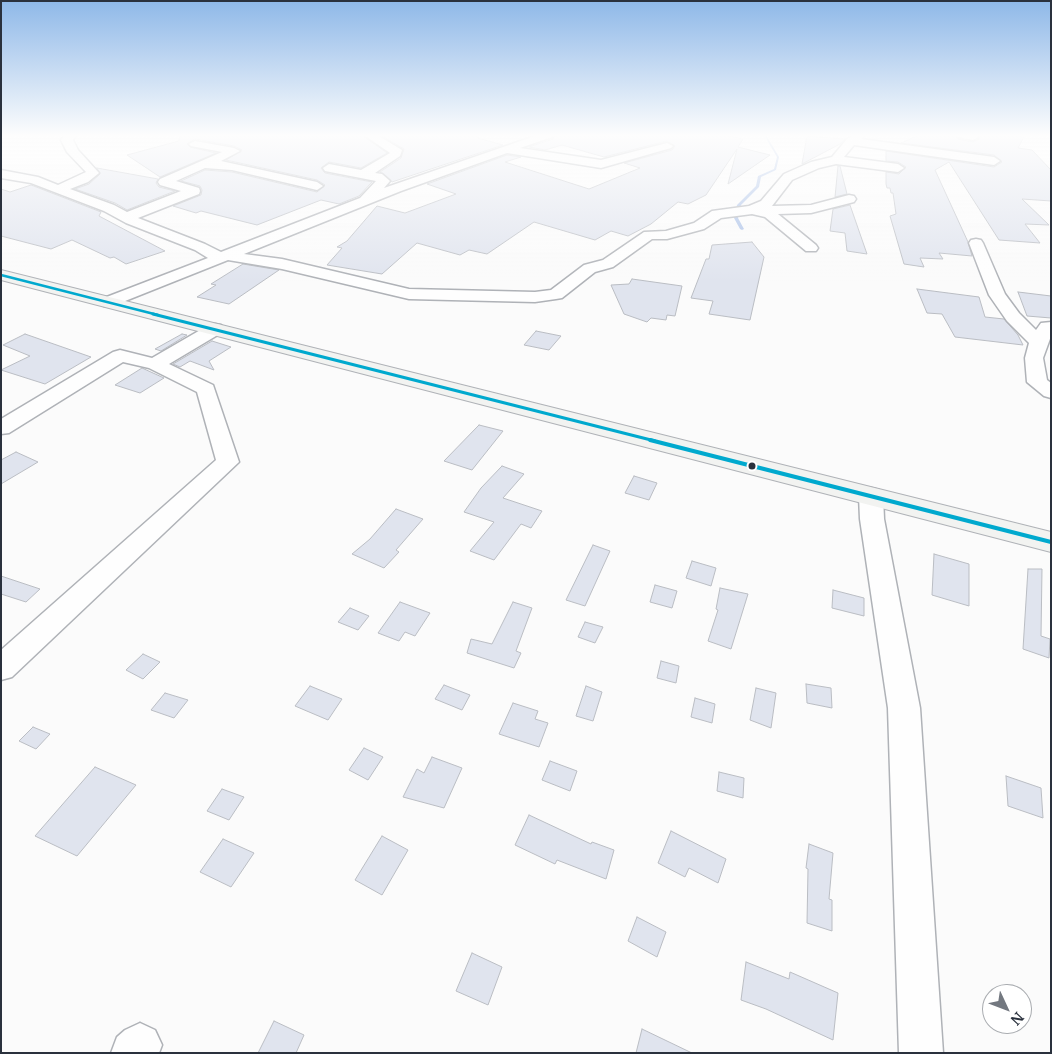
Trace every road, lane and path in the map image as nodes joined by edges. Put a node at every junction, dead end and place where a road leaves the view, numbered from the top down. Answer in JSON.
{"nodes":[{"id":1,"x":46,"y":184,"type":"edge"},
{"id":2,"x":71,"y":184,"type":"edge"},
{"id":3,"x":171,"y":184,"type":"edge"},
{"id":4,"x":309,"y":184,"type":"edge"},
{"id":5,"x":380,"y":184,"type":"edge"},
{"id":6,"x":410,"y":184,"type":"edge"},
{"id":7,"x":782,"y":184,"type":"edge"},
{"id":8,"x":317,"y":186,"type":"dead end"},
{"id":9,"x":59,"y":189,"type":"junction"},
{"id":10,"x":849,"y":199,"type":"dead end"},
{"id":11,"x":362,"y":202,"type":"junction"},
{"id":12,"x":752,"y":210,"type":"junction"},
{"id":13,"x":127,"y":217,"type":"junction"},
{"id":14,"x":976,"y":243,"type":"dead end"},
{"id":15,"x":811,"y":248,"type":"dead end"},
{"id":16,"x":225,"y":258,"type":"junction"},
{"id":17,"x":1,"y":275,"type":"edge"},
{"id":18,"x":110,"y":302,"type":"junction"},
{"id":19,"x":1051,"y":327,"type":"edge"},
{"id":20,"x":215,"y":329,"type":"junction"},
{"id":21,"x":1038,"y":342,"type":"junction"},
{"id":22,"x":155,"y":364,"type":"junction"},
{"id":23,"x":1051,"y":392,"type":"edge"},
{"id":24,"x":1,"y":428,"type":"edge"},
{"id":25,"x":871,"y":496,"type":"junction"},
{"id":26,"x":1051,"y":542,"type":"edge"},
{"id":27,"x":1,"y":668,"type":"edge"},
{"id":28,"x":921,"y":1053,"type":"edge"}],
"edges":[{"from":1,"to":9,"type":"street"},
{"from":2,"to":9,"type":"street"},
{"from":3,"to":13,"type":"street"},
{"from":4,"to":8,"type":"street"},
{"from":5,"to":11,"type":"street"},
{"from":6,"to":11,"type":"street"},
{"from":7,"to":12,"type":"street"},
{"from":9,"to":13,"type":"street"},
{"from":10,"to":12,"type":"street"},
{"from":11,"to":16,"type":"street"},
{"from":12,"to":15,"type":"street"},
{"from":12,"to":16,"type":"street"},
{"from":13,"to":16,"type":"street"},
{"from":14,"to":21,"type":"street"},
{"from":16,"to":18,"type":"street"},
{"from":17,"to":18,"type":"main road"},
{"from":18,"to":20,"type":"main road"},
{"from":19,"to":21,"type":"street"},
{"from":20,"to":22,"type":"street"},
{"from":20,"to":25,"type":"main road"},
{"from":21,"to":23,"type":"street"},
{"from":22,"to":24,"type":"street"},
{"from":22,"to":27,"type":"street"},
{"from":25,"to":26,"type":"main road"},
{"from":25,"to":28,"type":"street"}]}
